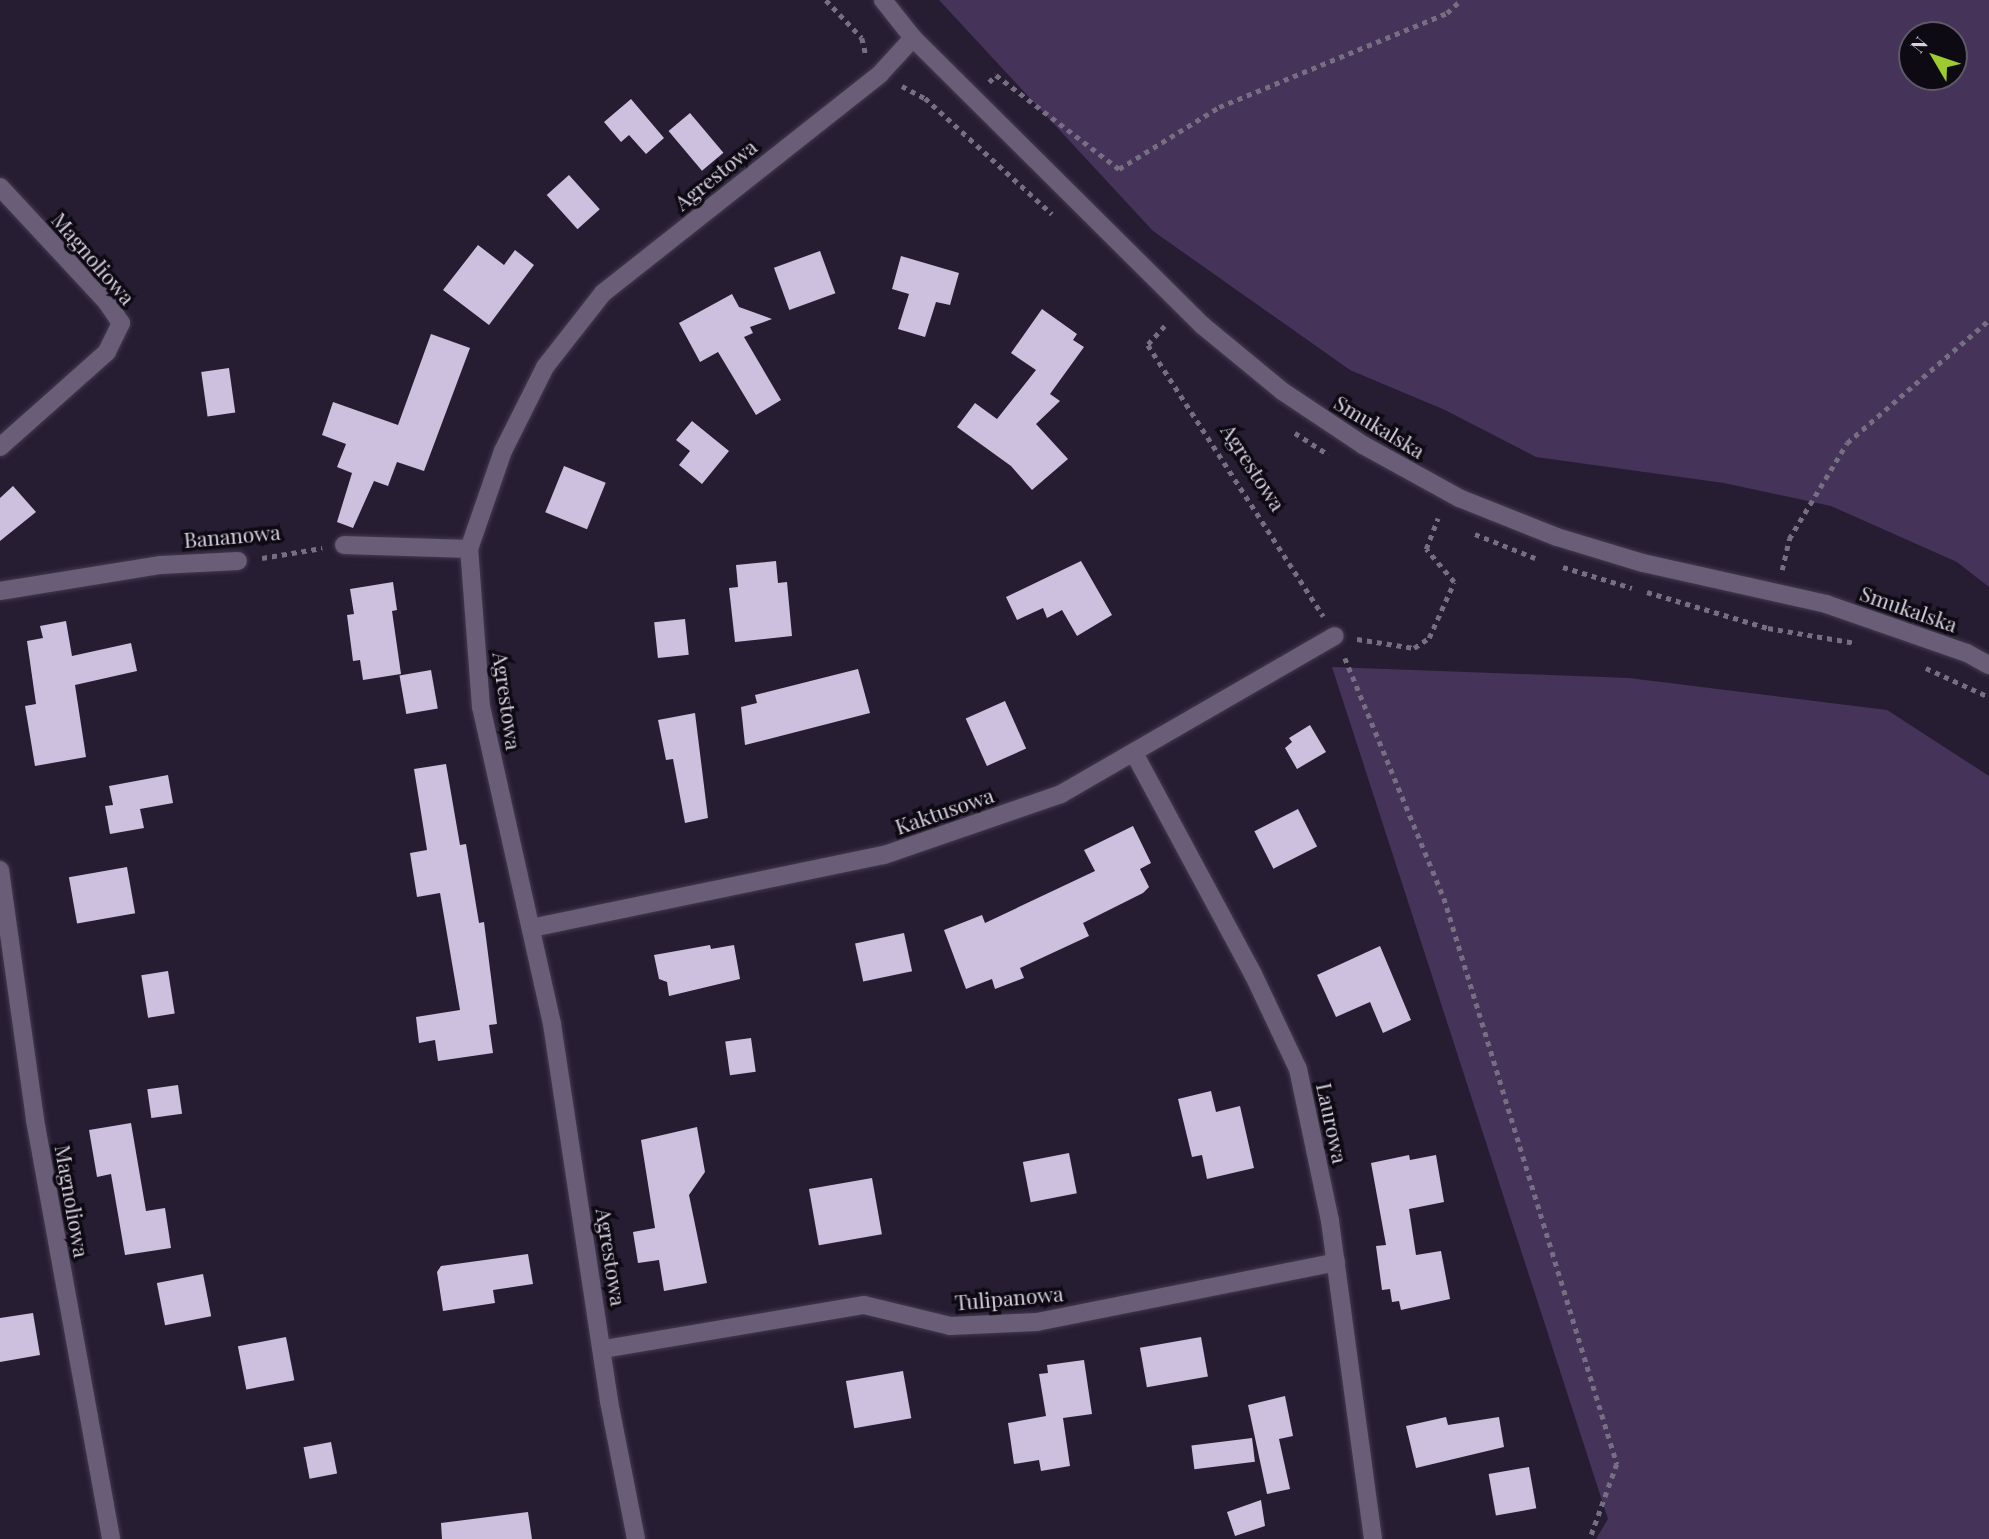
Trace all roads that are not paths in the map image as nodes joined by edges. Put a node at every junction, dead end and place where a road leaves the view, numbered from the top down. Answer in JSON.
{"nodes":[{"id":1,"x":883,"y":0,"type":"edge"},
{"id":2,"x":913,"y":38,"type":"junction"},
{"id":3,"x":0,"y":187,"type":"edge"},
{"id":4,"x":0,"y":447,"type":"edge"},
{"id":5,"x":344,"y":545,"type":"road end"},
{"id":6,"x":469,"y":549,"type":"junction"},
{"id":7,"x":238,"y":561,"type":"road end"},
{"id":8,"x":0,"y":591,"type":"edge"},
{"id":9,"x":1335,"y":636,"type":"road end"},
{"id":10,"x":1989,"y":665,"type":"edge"},
{"id":11,"x":1135,"y":753,"type":"junction"},
{"id":12,"x":0,"y":870,"type":"edge"},
{"id":13,"x":531,"y":928,"type":"junction"},
{"id":14,"x":1336,"y":1262,"type":"junction"},
{"id":15,"x":604,"y":1349,"type":"junction"},
{"id":16,"x":111,"y":1539,"type":"edge"},
{"id":17,"x":636,"y":1539,"type":"edge"},
{"id":18,"x":1373,"y":1539,"type":"edge"}],
"edges":[{"from":1,"to":2,"type":"street","name":"Smukalska"},
{"from":2,"to":6,"type":"street","name":"Agrestowa"},
{"from":2,"to":10,"type":"street","name":"Smukalska"},
{"from":3,"to":4,"type":"street","name":"Magnoliowa"},
{"from":5,"to":6,"type":"street"},
{"from":6,"to":13,"type":"street","name":"Agrestowa"},
{"from":7,"to":8,"type":"street","name":"Bananowa"},
{"from":9,"to":11,"type":"street","name":"Kaktusowa"},
{"from":11,"to":13,"type":"street","name":"Kaktusowa"},
{"from":11,"to":14,"type":"street","name":"Laurowa"},
{"from":12,"to":16,"type":"street","name":"Magnoliowa"},
{"from":13,"to":15,"type":"street","name":"Agrestowa"},
{"from":14,"to":15,"type":"street","name":"Tulipanowa"},
{"from":14,"to":18,"type":"street","name":"Laurowa"},
{"from":15,"to":17,"type":"street","name":"Agrestowa"}]}
